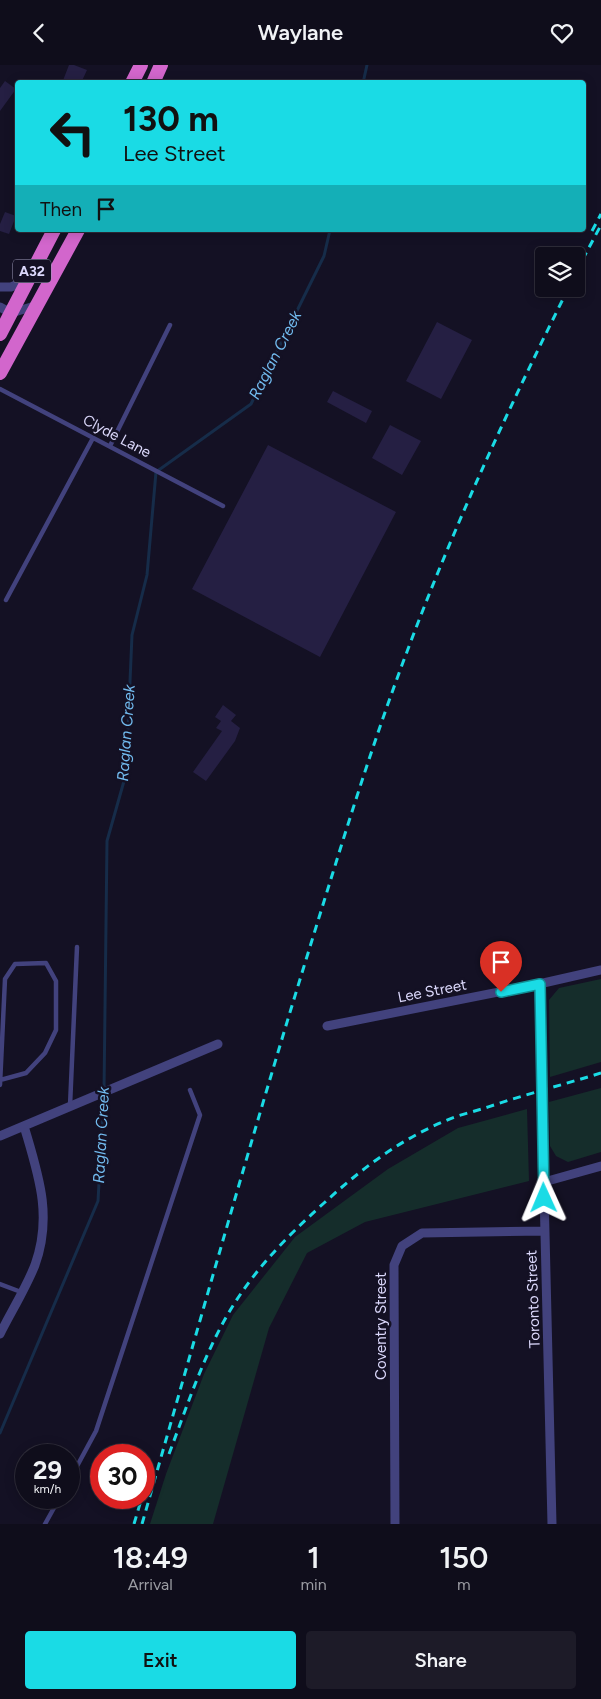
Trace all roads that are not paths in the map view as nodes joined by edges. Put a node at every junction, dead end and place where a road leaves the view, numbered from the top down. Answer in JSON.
{"nodes":[{"id":1,"x":141,"y":65,"type":"edge"},
{"id":2,"x":161,"y":65,"type":"edge"},
{"id":3,"x":134,"y":80,"type":"edge"},
{"id":4,"x":155,"y":80,"type":"edge"},
{"id":5,"x":53,"y":232,"type":"edge"},
{"id":6,"x":77,"y":232,"type":"edge"},
{"id":7,"x":26,"y":281,"type":"junction"},
{"id":8,"x":0,"y":287,"type":"edge"},
{"id":9,"x":38,"y":305,"type":"junction"},
{"id":10,"x":5,"y":310,"type":"edge"},
{"id":11,"x":170,"y":325,"type":"dead end"},
{"id":12,"x":0,"y":334,"type":"edge"},
{"id":13,"x":0,"y":373,"type":"edge"},
{"id":14,"x":0,"y":389,"type":"edge"},
{"id":15,"x":93,"y":438,"type":"junction"},
{"id":16,"x":110,"y":446,"type":"junction"},
{"id":17,"x":223,"y":506,"type":"dead end"},
{"id":18,"x":6,"y":600,"type":"dead end"},
{"id":19,"x":77,"y":947,"type":"dead end"},
{"id":20,"x":601,"y":970,"type":"edge"},
{"id":21,"x":540,"y":984,"type":"junction"},
{"id":22,"x":327,"y":1026,"type":"dead end"},
{"id":23,"x":218,"y":1044,"type":"dead end"},
{"id":24,"x":0,"y":1080,"type":"edge"},
{"id":25,"x":0,"y":1085,"type":"edge"},
{"id":26,"x":190,"y":1090,"type":"dead end"},
{"id":27,"x":70,"y":1106,"type":"junction"},
{"id":28,"x":24,"y":1126,"type":"junction"},
{"id":29,"x":0,"y":1135,"type":"edge"},
{"id":30,"x":601,"y":1165,"type":"edge"},
{"id":31,"x":544,"y":1182,"type":"junction"},
{"id":32,"x":545,"y":1231,"type":"junction"},
{"id":33,"x":0,"y":1284,"type":"edge"},
{"id":34,"x":21,"y":1292,"type":"junction"},
{"id":35,"x":0,"y":1334,"type":"edge"},
{"id":36,"x":80,"y":1461,"type":"edge"},
{"id":37,"x":53,"y":1509,"type":"edge"},
{"id":38,"x":45,"y":1524,"type":"edge"},
{"id":39,"x":395,"y":1524,"type":"edge"},
{"id":40,"x":552,"y":1524,"type":"edge"}],
"edges":[{"from":1,"to":3,"type":"highway"},
{"from":2,"to":4,"type":"highway"},
{"from":5,"to":7,"type":"highway","number":"A32"},
{"from":6,"to":9,"type":"highway","number":"A32"},
{"from":7,"to":8,"type":"street"},
{"from":7,"to":10,"type":"highway","number":"A32"},
{"from":9,"to":10,"type":"street"},
{"from":9,"to":13,"type":"highway","number":"A32"},
{"from":10,"to":12,"type":"highway","number":"A32"},
{"from":11,"to":16,"type":"lane"},
{"from":14,"to":15,"type":"lane","name":"Clyde Lane"},
{"from":15,"to":16,"type":"lane","name":"Clyde Lane"},
{"from":15,"to":18,"type":"lane"},
{"from":16,"to":17,"type":"lane","name":"Clyde Lane"},
{"from":19,"to":27,"type":"lane"},
{"from":20,"to":21,"type":"street","name":"Lee Street"},
{"from":21,"to":22,"type":"street","name":"Lee Street"},
{"from":21,"to":31,"type":"street","name":"Toronto Street"},
{"from":23,"to":27,"type":"street"},
{"from":24,"to":24,"type":"lane"},
{"from":24,"to":25,"type":"lane"},
{"from":26,"to":36,"type":"lane"},
{"from":27,"to":28,"type":"street"},
{"from":28,"to":29,"type":"street"},
{"from":28,"to":34,"type":"street"},
{"from":30,"to":31,"type":"street"},
{"from":31,"to":32,"type":"street","name":"Toronto Street"},
{"from":32,"to":39,"type":"street","name":"Coventry Street"},
{"from":32,"to":40,"type":"street","name":"Toronto Street"},
{"from":33,"to":34,"type":"lane"},
{"from":34,"to":35,"type":"street"},
{"from":37,"to":38,"type":"lane"}]}
